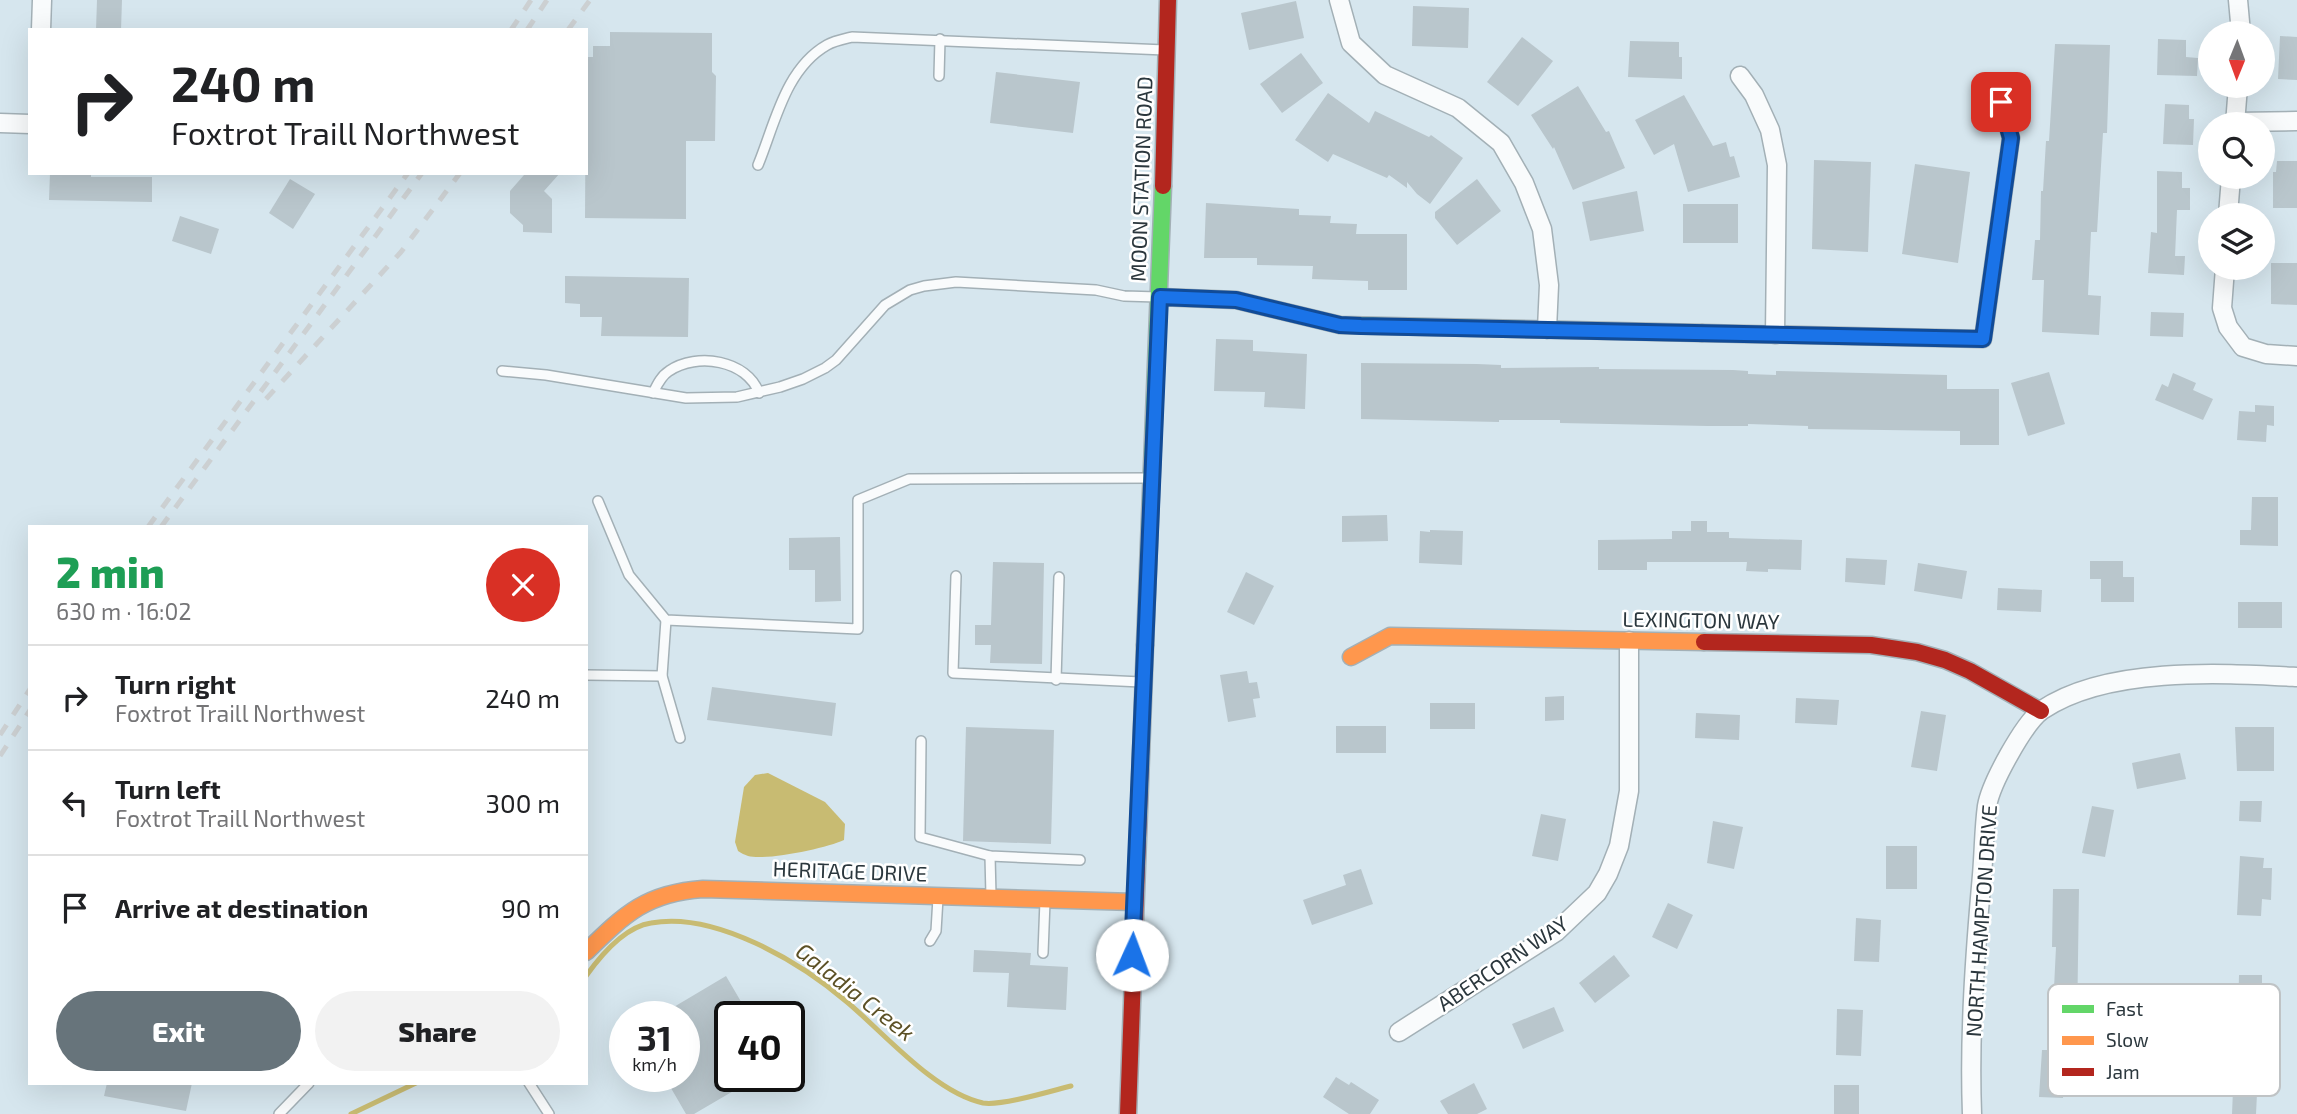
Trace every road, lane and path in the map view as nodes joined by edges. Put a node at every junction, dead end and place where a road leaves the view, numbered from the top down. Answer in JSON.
{"nodes":[{"id":1,"x":42,"y":0,"type":"edge"},
{"id":2,"x":1168,"y":0,"type":"edge"},
{"id":3,"x":1339,"y":0,"type":"edge"},
{"id":4,"x":2238,"y":0,"type":"edge"},
{"id":5,"x":2240,"y":21,"type":"edge"},
{"id":6,"x":41,"y":28,"type":"edge"},
{"id":7,"x":940,"y":39,"type":"junction"},
{"id":8,"x":1166,"y":50,"type":"junction"},
{"id":9,"x":939,"y":76,"type":"dead end"},
{"id":10,"x":1740,"y":76,"type":"dead end"},
{"id":11,"x":1996,"y":83,"type":"dead end"},
{"id":12,"x":2297,"y":121,"type":"edge"},
{"id":13,"x":2275,"y":122,"type":"edge"},
{"id":14,"x":0,"y":123,"type":"edge"},
{"id":15,"x":28,"y":124,"type":"edge"},
{"id":16,"x":758,"y":165,"type":"dead end"},
{"id":17,"x":2224,"y":280,"type":"edge"},
{"id":18,"x":1160,"y":297,"type":"junction"},
{"id":19,"x":1547,"y":329,"type":"junction"},
{"id":20,"x":1775,"y":334,"type":"junction"},
{"id":21,"x":2297,"y":356,"type":"edge"},
{"id":22,"x":502,"y":372,"type":"dead end"},
{"id":23,"x":653,"y":393,"type":"junction"},
{"id":24,"x":759,"y":393,"type":"junction"},
{"id":25,"x":1152,"y":478,"type":"junction"},
{"id":26,"x":598,"y":501,"type":"dead end"},
{"id":27,"x":956,"y":576,"type":"dead end"},
{"id":28,"x":1059,"y":577,"type":"dead end"},
{"id":29,"x":666,"y":620,"type":"junction"},
{"id":30,"x":1629,"y":641,"type":"junction"},
{"id":31,"x":1351,"y":657,"type":"dead end"},
{"id":32,"x":588,"y":675,"type":"edge"},
{"id":33,"x":662,"y":676,"type":"junction"},
{"id":34,"x":2297,"y":677,"type":"edge"},
{"id":35,"x":1056,"y":680,"type":"junction"},
{"id":36,"x":1143,"y":682,"type":"junction"},
{"id":37,"x":2041,"y":711,"type":"junction"},
{"id":38,"x":680,"y":738,"type":"dead end"},
{"id":39,"x":921,"y":741,"type":"dead end"},
{"id":40,"x":990,"y":856,"type":"junction"},
{"id":41,"x":1080,"y":860,"type":"dead end"},
{"id":42,"x":938,"y":896,"type":"junction"},
{"id":43,"x":991,"y":897,"type":"junction"},
{"id":44,"x":1045,"y":899,"type":"junction"},
{"id":45,"x":1134,"y":902,"type":"junction"},
{"id":46,"x":930,"y":941,"type":"dead end"},
{"id":47,"x":588,"y":950,"type":"edge"},
{"id":48,"x":1042,"y":953,"type":"dead end"},
{"id":49,"x":1399,"y":1032,"type":"dead end"},
{"id":50,"x":307,"y":1085,"type":"edge"},
{"id":51,"x":530,"y":1085,"type":"edge"},
{"id":52,"x":279,"y":1114,"type":"edge"},
{"id":53,"x":549,"y":1114,"type":"edge"},
{"id":54,"x":1128,"y":1114,"type":"edge"},
{"id":55,"x":1972,"y":1114,"type":"edge"}],
"edges":[{"from":1,"to":6,"type":"street"},
{"from":2,"to":8,"type":"street","name":"MOON STATION ROAD"},
{"from":3,"to":19,"type":"street"},
{"from":4,"to":5,"type":"street"},
{"from":7,"to":8,"type":"lane"},
{"from":7,"to":9,"type":"lane"},
{"from":7,"to":16,"type":"lane"},
{"from":8,"to":18,"type":"street","name":"MOON STATION ROAD"},
{"from":10,"to":20,"type":"street"},
{"from":11,"to":20,"type":"street"},
{"from":12,"to":13,"type":"street"},
{"from":14,"to":15,"type":"street"},
{"from":17,"to":21,"type":"street"},
{"from":18,"to":19,"type":"street"},
{"from":18,"to":24,"type":"lane"},
{"from":18,"to":25,"type":"street","name":"MOON STATION ROAD"},
{"from":19,"to":20,"type":"street"},
{"from":22,"to":23,"type":"lane"},
{"from":23,"to":24,"type":"lane"},
{"from":23,"to":24,"type":"lane"},
{"from":25,"to":29,"type":"lane"},
{"from":25,"to":36,"type":"street","name":"MOON STATION ROAD"},
{"from":26,"to":29,"type":"lane"},
{"from":27,"to":35,"type":"lane"},
{"from":28,"to":35,"type":"lane"},
{"from":29,"to":33,"type":"lane"},
{"from":30,"to":31,"type":"street","name":"LEXINGTON WAY"},
{"from":30,"to":37,"type":"street","name":"LEXINGTON WAY"},
{"from":30,"to":49,"type":"street","name":"ABERCORN WAY"},
{"from":32,"to":33,"type":"lane"},
{"from":33,"to":38,"type":"lane"},
{"from":34,"to":37,"type":"street","name":"NORTH HAMPTON DRIVE"},
{"from":35,"to":36,"type":"lane"},
{"from":36,"to":45,"type":"street","name":"MOON STATION ROAD"},
{"from":37,"to":55,"type":"street","name":"NORTH HAMPTON DRIVE"},
{"from":39,"to":40,"type":"lane"},
{"from":40,"to":41,"type":"lane"},
{"from":40,"to":43,"type":"lane"},
{"from":42,"to":43,"type":"street","name":"HERITAGE DRIVE"},
{"from":42,"to":46,"type":"lane"},
{"from":42,"to":47,"type":"street","name":"HERITAGE DRIVE"},
{"from":43,"to":44,"type":"street","name":"HERITAGE DRIVE"},
{"from":44,"to":45,"type":"street","name":"HERITAGE DRIVE"},
{"from":44,"to":48,"type":"lane"},
{"from":45,"to":54,"type":"street","name":"MOON STATION ROAD"},
{"from":50,"to":52,"type":"lane"},
{"from":51,"to":53,"type":"lane"}]}
